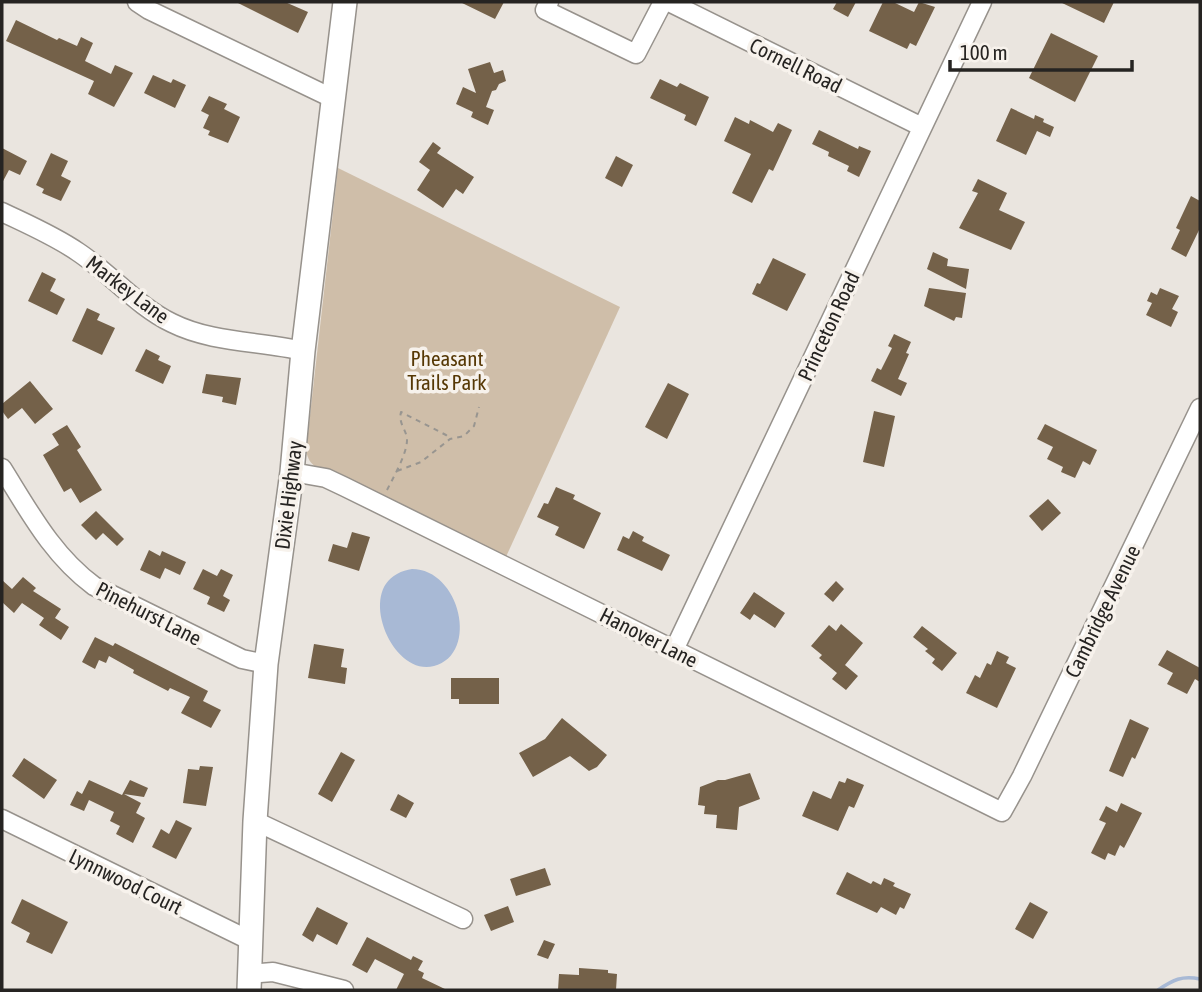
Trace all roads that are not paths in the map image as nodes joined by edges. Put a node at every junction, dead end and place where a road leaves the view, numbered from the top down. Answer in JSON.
{"nodes":[{"id":1,"x":136,"y":2,"type":"edge"},
{"id":2,"x":345,"y":2,"type":"edge"},
{"id":3,"x":663,"y":2,"type":"edge"},
{"id":4,"x":669,"y":2,"type":"edge"},
{"id":5,"x":982,"y":2,"type":"edge"},
{"id":6,"x":547,"y":6,"type":"edge"},
{"id":7,"x":334,"y":99,"type":"junction"},
{"id":8,"x":922,"y":127,"type":"junction"},
{"id":9,"x":2,"y":212,"type":"edge"},
{"id":10,"x":303,"y":351,"type":"junction"},
{"id":11,"x":1200,"y":408,"type":"edge"},
{"id":12,"x":2,"y":468,"type":"edge"},
{"id":13,"x":292,"y":472,"type":"junction"},
{"id":14,"x":674,"y":650,"type":"junction"},
{"id":15,"x":266,"y":664,"type":"junction"},
{"id":16,"x":1002,"y":812,"type":"joint"},
{"id":17,"x":2,"y":819,"type":"edge"},
{"id":18,"x":255,"y":821,"type":"junction"},
{"id":19,"x":463,"y":919,"type":"dead end"},
{"id":20,"x":251,"y":941,"type":"junction"},
{"id":21,"x":249,"y":982,"type":"edge"},
{"id":22,"x":344,"y":990,"type":"edge"}],
"edges":[{"from":1,"to":7,"type":"street"},
{"from":2,"to":7,"type":"main road","name":"Dixie Highway"},
{"from":3,"to":6,"type":"street"},
{"from":4,"to":8,"type":"street","name":"Cornell Road"},
{"from":5,"to":8,"type":"street","name":"Princeton Road"},
{"from":7,"to":10,"type":"main road","name":"Dixie Highway"},
{"from":8,"to":14,"type":"street","name":"Princeton Road"},
{"from":9,"to":10,"type":"street","name":"Markey Lane"},
{"from":10,"to":13,"type":"main road","name":"Dixie Highway"},
{"from":11,"to":16,"type":"street","name":"Cambridge Avenue"},
{"from":12,"to":15,"type":"street","name":"Pinehurst Lane"},
{"from":13,"to":14,"type":"street","name":"Hanover Lane"},
{"from":13,"to":15,"type":"main road","name":"Dixie Highway"},
{"from":14,"to":16,"type":"street","name":"Hanover Lane"},
{"from":15,"to":18,"type":"main road","name":"Dixie Highway"},
{"from":17,"to":20,"type":"street","name":"Lynnwood Court"},
{"from":18,"to":19,"type":"street"},
{"from":18,"to":20,"type":"main road","name":"Dixie Highway"},
{"from":20,"to":21,"type":"main road","name":"Dixie Highway"},
{"from":21,"to":22,"type":"street"}]}
